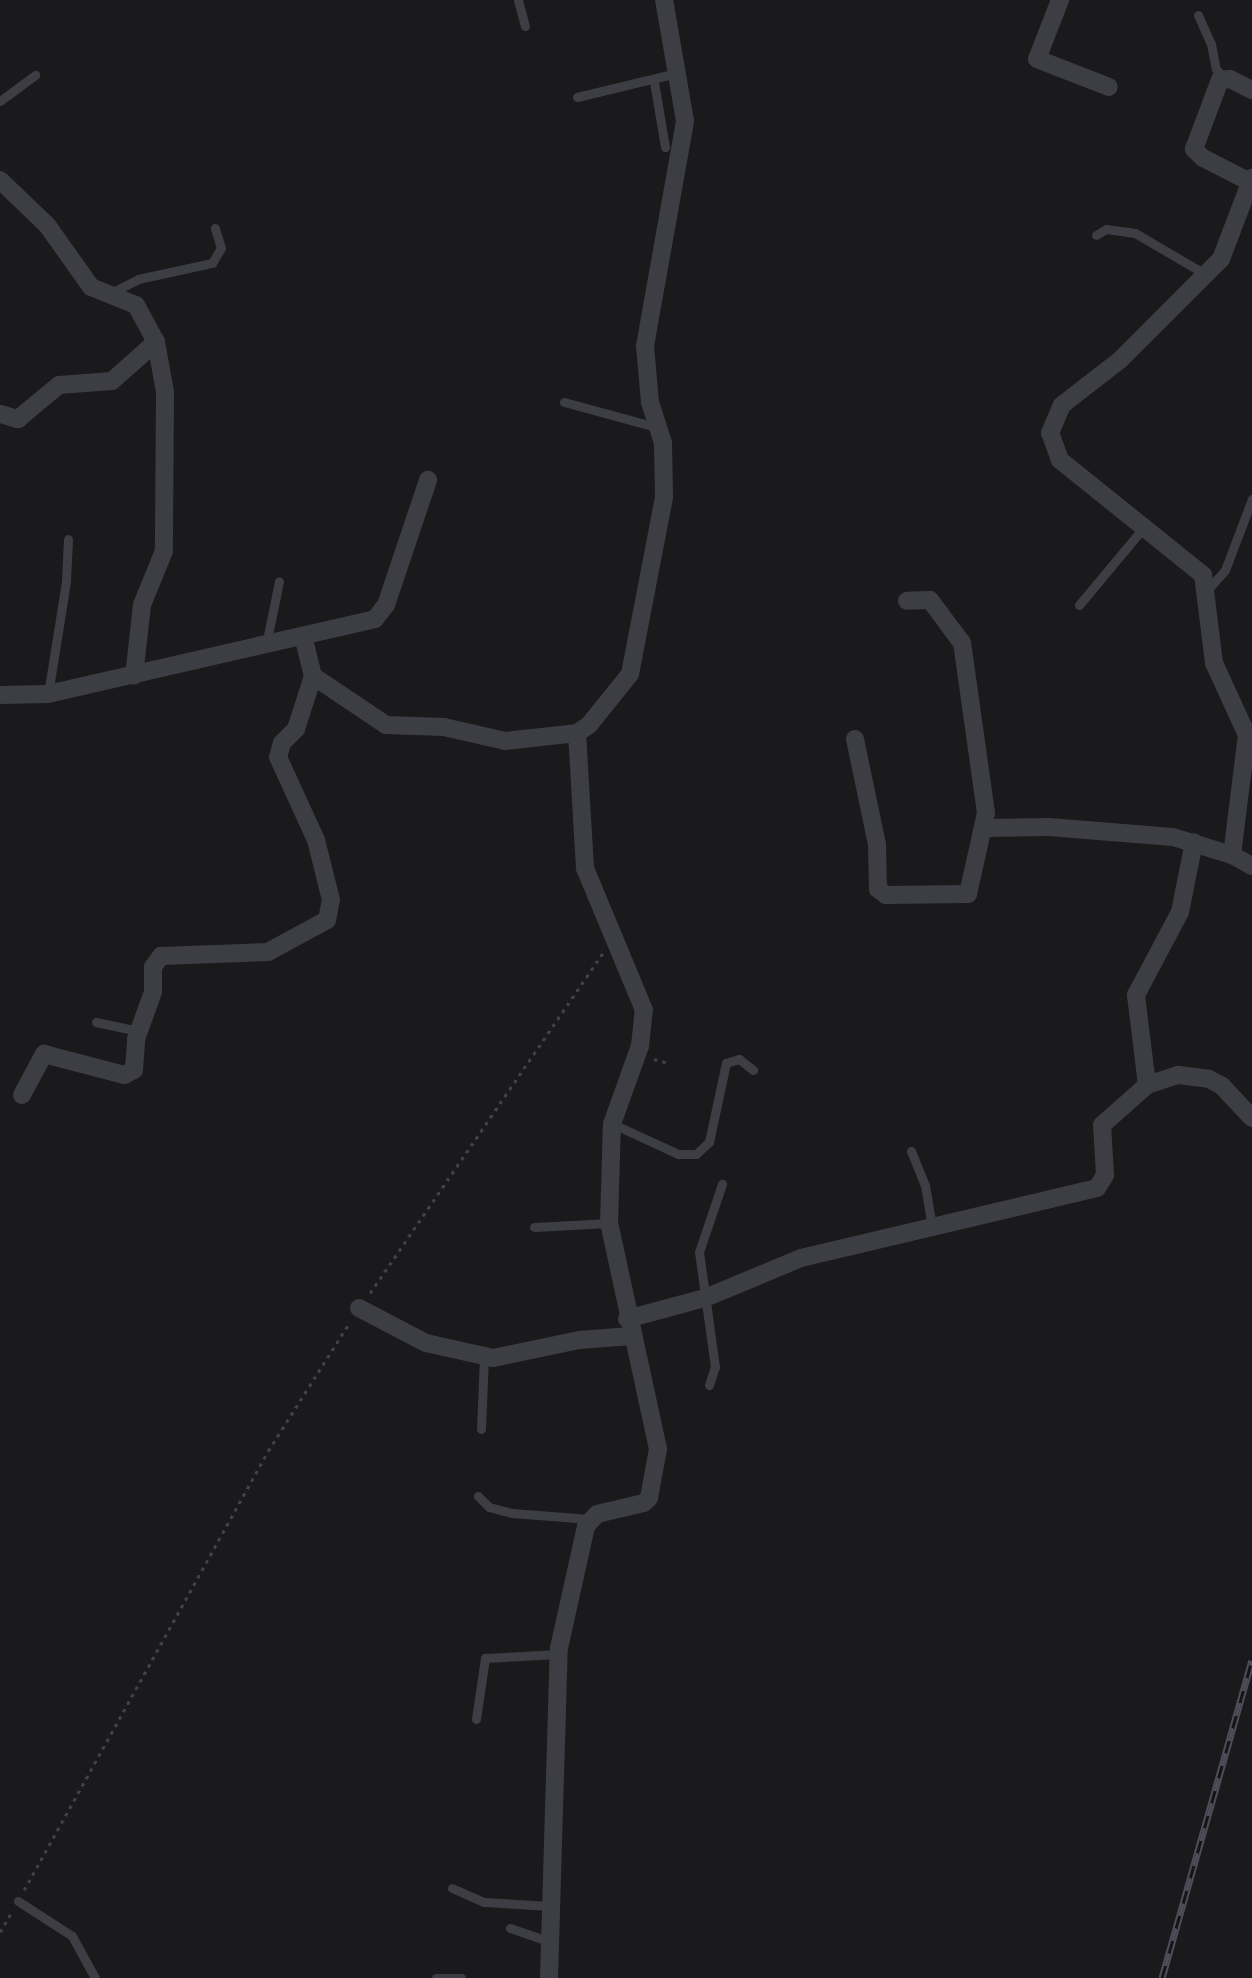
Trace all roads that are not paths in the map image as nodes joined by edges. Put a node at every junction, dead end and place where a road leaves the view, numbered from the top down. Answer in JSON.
{"nodes":[{"id":1,"x":518,"y":0,"type":"edge"},
{"id":2,"x":664,"y":0,"type":"edge"},
{"id":3,"x":1060,"y":0,"type":"edge"},
{"id":4,"x":1198,"y":15,"type":"dead end"},
{"id":5,"x":524,"y":26,"type":"dead end"},
{"id":6,"x":678,"y":73,"type":"junction"},
{"id":7,"x":35,"y":75,"type":"dead end"},
{"id":8,"x":1224,"y":78,"type":"junction"},
{"id":9,"x":654,"y":82,"type":"junction"},
{"id":10,"x":1109,"y":87,"type":"dead end"},
{"id":11,"x":1252,"y":90,"type":"edge"},
{"id":12,"x":577,"y":97,"type":"dead end"},
{"id":13,"x":0,"y":101,"type":"edge"},
{"id":14,"x":665,"y":147,"type":"dead end"},
{"id":15,"x":0,"y":180,"type":"edge"},
{"id":16,"x":1251,"y":180,"type":"edge"},
{"id":17,"x":215,"y":228,"type":"dead end"},
{"id":18,"x":1096,"y":236,"type":"dead end"},
{"id":19,"x":1207,"y":275,"type":"junction"},
{"id":20,"x":110,"y":294,"type":"junction"},
{"id":21,"x":156,"y":342,"type":"junction"},
{"id":22,"x":564,"y":402,"type":"dead end"},
{"id":23,"x":0,"y":414,"type":"edge"},
{"id":24,"x":658,"y":427,"type":"junction"},
{"id":25,"x":428,"y":480,"type":"dead end"},
{"id":26,"x":1252,"y":499,"type":"edge"},
{"id":27,"x":1145,"y":526,"type":"junction"},
{"id":28,"x":68,"y":539,"type":"dead end"},
{"id":29,"x":279,"y":581,"type":"dead end"},
{"id":30,"x":1209,"y":589,"type":"junction"},
{"id":31,"x":907,"y":601,"type":"dead end"},
{"id":32,"x":1079,"y":605,"type":"dead end"},
{"id":33,"x":303,"y":636,"type":"junction"},
{"id":34,"x":265,"y":645,"type":"junction"},
{"id":35,"x":134,"y":676,"type":"junction"},
{"id":36,"x":313,"y":676,"type":"junction"},
{"id":37,"x":48,"y":694,"type":"junction"},
{"id":38,"x":0,"y":695,"type":"edge"},
{"id":39,"x":576,"y":733,"type":"junction"},
{"id":40,"x":855,"y":739,"type":"dead end"},
{"id":41,"x":985,"y":828,"type":"junction"},
{"id":42,"x":1194,"y":842,"type":"junction"},
{"id":43,"x":1232,"y":855,"type":"junction"},
{"id":44,"x":1252,"y":866,"type":"edge"},
{"id":45,"x":96,"y":1022,"type":"dead end"},
{"id":46,"x":138,"y":1031,"type":"junction"},
{"id":47,"x":753,"y":1070,"type":"dead end"},
{"id":48,"x":1147,"y":1084,"type":"junction"},
{"id":49,"x":22,"y":1095,"type":"dead end"},
{"id":50,"x":1252,"y":1118,"type":"edge"},
{"id":51,"x":612,"y":1124,"type":"junction"},
{"id":52,"x":911,"y":1151,"type":"dead end"},
{"id":53,"x":722,"y":1184,"type":"dead end"},
{"id":54,"x":609,"y":1223,"type":"junction"},
{"id":55,"x":534,"y":1227,"type":"dead end"},
{"id":56,"x":932,"y":1227,"type":"junction"},
{"id":57,"x":705,"y":1298,"type":"junction"},
{"id":58,"x":359,"y":1308,"type":"road end"},
{"id":59,"x":629,"y":1328,"type":"junction"},
{"id":60,"x":484,"y":1357,"type":"junction"},
{"id":61,"x":709,"y":1385,"type":"dead end"},
{"id":62,"x":481,"y":1429,"type":"dead end"},
{"id":63,"x":478,"y":1496,"type":"dead end"},
{"id":64,"x":590,"y":1518,"type":"junction"},
{"id":65,"x":559,"y":1654,"type":"junction"},
{"id":66,"x":477,"y":1719,"type":"dead end"},
{"id":67,"x":452,"y":1888,"type":"dead end"},
{"id":68,"x":18,"y":1901,"type":"road end"},
{"id":69,"x":551,"y":1906,"type":"junction"},
{"id":70,"x":510,"y":1928,"type":"dead end"},
{"id":71,"x":551,"y":1942,"type":"junction"},
{"id":72,"x":94,"y":1978,"type":"edge"},
{"id":73,"x":436,"y":1978,"type":"edge"},
{"id":74,"x":461,"y":1978,"type":"edge"},
{"id":75,"x":549,"y":1978,"type":"edge"}],
"edges":[{"from":1,"to":5,"type":"lane"},
{"from":2,"to":6,"type":"street"},
{"from":3,"to":10,"type":"street"},
{"from":4,"to":8,"type":"lane"},
{"from":6,"to":9,"type":"lane"},
{"from":6,"to":24,"type":"street"},
{"from":7,"to":13,"type":"lane"},
{"from":8,"to":11,"type":"street"},
{"from":8,"to":16,"type":"street"},
{"from":9,"to":12,"type":"lane"},
{"from":9,"to":14,"type":"lane"},
{"from":15,"to":20,"type":"street"},
{"from":16,"to":19,"type":"street"},
{"from":17,"to":20,"type":"lane"},
{"from":18,"to":19,"type":"lane"},
{"from":19,"to":27,"type":"street"},
{"from":20,"to":21,"type":"street"},
{"from":21,"to":23,"type":"street"},
{"from":21,"to":35,"type":"street"},
{"from":22,"to":24,"type":"lane"},
{"from":24,"to":39,"type":"street"},
{"from":25,"to":33,"type":"street"},
{"from":26,"to":30,"type":"lane"},
{"from":27,"to":30,"type":"street"},
{"from":27,"to":32,"type":"lane"},
{"from":28,"to":37,"type":"lane"},
{"from":29,"to":34,"type":"lane"},
{"from":30,"to":43,"type":"street"},
{"from":31,"to":41,"type":"street"},
{"from":33,"to":34,"type":"street"},
{"from":33,"to":36,"type":"street"},
{"from":34,"to":35,"type":"street"},
{"from":35,"to":37,"type":"street"},
{"from":36,"to":39,"type":"street"},
{"from":36,"to":46,"type":"street"},
{"from":37,"to":38,"type":"street"},
{"from":39,"to":51,"type":"street"},
{"from":40,"to":41,"type":"street"},
{"from":41,"to":42,"type":"street"},
{"from":42,"to":43,"type":"street"},
{"from":42,"to":48,"type":"street"},
{"from":43,"to":44,"type":"street"},
{"from":45,"to":46,"type":"lane"},
{"from":46,"to":49,"type":"street"},
{"from":47,"to":51,"type":"lane"},
{"from":48,"to":50,"type":"street"},
{"from":48,"to":56,"type":"street"},
{"from":51,"to":54,"type":"street"},
{"from":52,"to":56,"type":"lane"},
{"from":53,"to":57,"type":"lane"},
{"from":54,"to":55,"type":"lane"},
{"from":54,"to":59,"type":"street"},
{"from":56,"to":57,"type":"street"},
{"from":57,"to":59,"type":"street"},
{"from":57,"to":61,"type":"lane"},
{"from":58,"to":60,"type":"street"},
{"from":59,"to":60,"type":"street"},
{"from":59,"to":64,"type":"street"},
{"from":60,"to":62,"type":"lane"},
{"from":63,"to":64,"type":"lane"},
{"from":64,"to":65,"type":"street"},
{"from":65,"to":66,"type":"lane"},
{"from":65,"to":69,"type":"street"},
{"from":67,"to":69,"type":"lane"},
{"from":68,"to":72,"type":"lane"},
{"from":69,"to":71,"type":"street"},
{"from":70,"to":71,"type":"lane"},
{"from":71,"to":75,"type":"street"},
{"from":73,"to":74,"type":"lane"}]}
